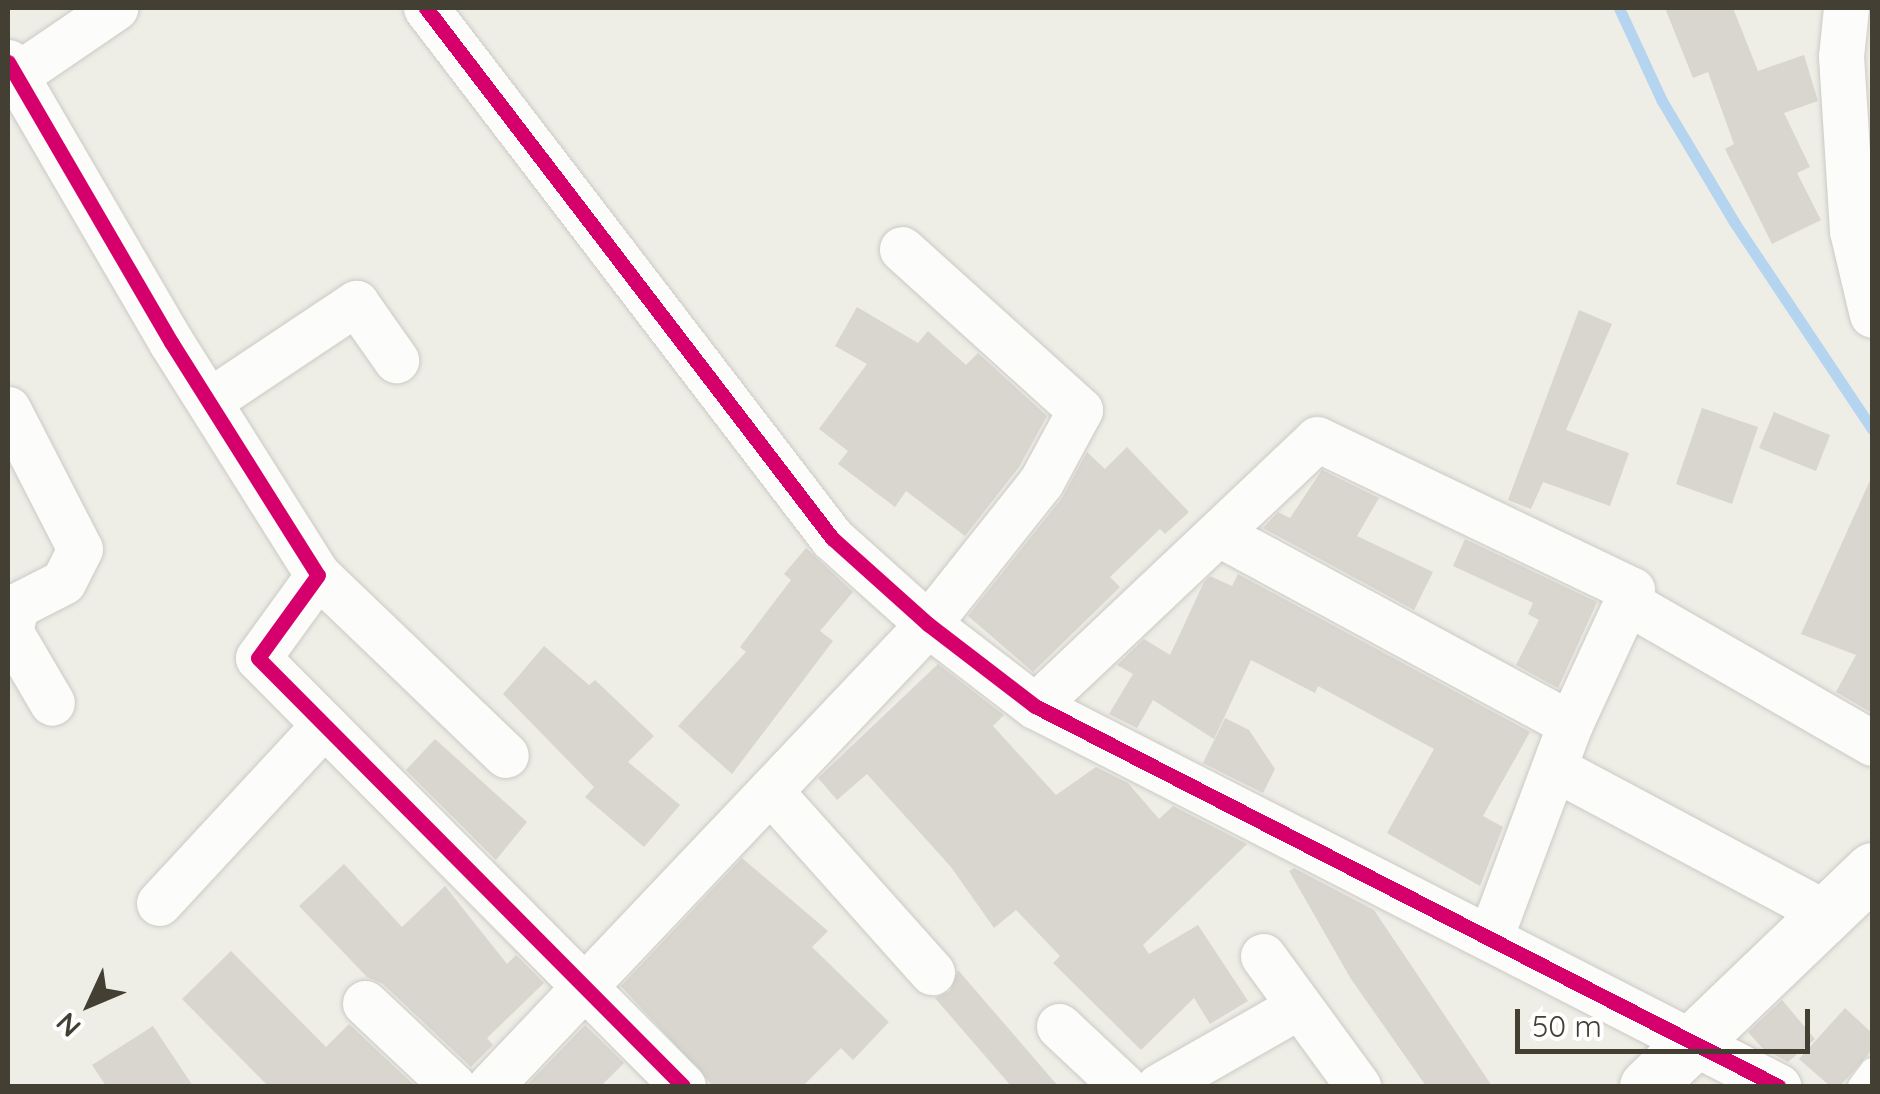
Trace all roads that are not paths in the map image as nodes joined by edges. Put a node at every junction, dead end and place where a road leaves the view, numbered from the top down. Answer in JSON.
{"nodes":[{"id":1,"x":115,"y":8,"type":"edge"},
{"id":2,"x":426,"y":8,"type":"edge"},
{"id":3,"x":1854,"y":18,"type":"edge"},
{"id":4,"x":11,"y":72,"type":"edge"},
{"id":5,"x":902,"y":248,"type":"dead end"},
{"id":6,"x":1872,"y":315,"type":"edge"},
{"id":7,"x":396,"y":360,"type":"dead end"},
{"id":8,"x":208,"y":401,"type":"junction"},
{"id":9,"x":8,"y":408,"type":"edge"},
{"id":10,"x":18,"y":458,"type":"edge"},
{"id":11,"x":1220,"y":535,"type":"junction"},
{"id":12,"x":318,"y":575,"type":"junction"},
{"id":13,"x":1627,"y":602,"type":"junction"},
{"id":14,"x":928,"y":624,"type":"junction"},
{"id":15,"x":52,"y":703,"type":"dead end"},
{"id":16,"x":1035,"y":706,"type":"junction"},
{"id":17,"x":1570,"y":724,"type":"junction"},
{"id":18,"x":324,"y":726,"type":"junction"},
{"id":19,"x":1872,"y":742,"type":"edge"},
{"id":20,"x":506,"y":755,"type":"dead end"},
{"id":21,"x":1554,"y":768,"type":"junction"},
{"id":22,"x":770,"y":790,"type":"junction"},
{"id":23,"x":1872,"y":870,"type":"edge"},
{"id":24,"x":158,"y":904,"type":"dead end"},
{"id":25,"x":1827,"y":914,"type":"junction"},
{"id":26,"x":1490,"y":938,"type":"junction"},
{"id":27,"x":1263,"y":956,"type":"dead end"},
{"id":28,"x":932,"y":972,"type":"dead end"},
{"id":29,"x":584,"y":988,"type":"junction"},
{"id":30,"x":365,"y":1003,"type":"dead end"},
{"id":31,"x":1299,"y":1006,"type":"junction"},
{"id":32,"x":1059,"y":1026,"type":"dead end"},
{"id":33,"x":1694,"y":1042,"type":"junction"},
{"id":34,"x":1872,"y":1069,"type":"edge"},
{"id":35,"x":1207,"y":1075,"type":"edge"},
{"id":36,"x":453,"y":1086,"type":"edge"},
{"id":37,"x":490,"y":1086,"type":"edge"},
{"id":38,"x":683,"y":1086,"type":"edge"},
{"id":39,"x":1123,"y":1086,"type":"edge"},
{"id":40,"x":1159,"y":1086,"type":"edge"},
{"id":41,"x":1358,"y":1086,"type":"edge"},
{"id":42,"x":1647,"y":1086,"type":"edge"},
{"id":43,"x":1778,"y":1086,"type":"edge"},
{"id":44,"x":1859,"y":1086,"type":"edge"}],
"edges":[{"from":1,"to":4,"type":"street"},
{"from":2,"to":14,"type":"street"},
{"from":3,"to":6,"type":"street"},
{"from":4,"to":8,"type":"street"},
{"from":5,"to":14,"type":"street"},
{"from":7,"to":8,"type":"street"},
{"from":8,"to":12,"type":"street"},
{"from":9,"to":10,"type":"street"},
{"from":10,"to":15,"type":"street"},
{"from":11,"to":13,"type":"street"},
{"from":11,"to":16,"type":"street"},
{"from":11,"to":17,"type":"street"},
{"from":12,"to":18,"type":"street"},
{"from":12,"to":20,"type":"street"},
{"from":13,"to":17,"type":"street"},
{"from":13,"to":19,"type":"street"},
{"from":14,"to":16,"type":"street"},
{"from":14,"to":22,"type":"street"},
{"from":16,"to":26,"type":"street"},
{"from":17,"to":21,"type":"street"},
{"from":18,"to":24,"type":"street"},
{"from":18,"to":29,"type":"street"},
{"from":21,"to":25,"type":"street"},
{"from":21,"to":26,"type":"street"},
{"from":22,"to":28,"type":"street"},
{"from":22,"to":29,"type":"street"},
{"from":23,"to":25,"type":"street"},
{"from":25,"to":33,"type":"street"},
{"from":26,"to":33,"type":"street"},
{"from":27,"to":31,"type":"street"},
{"from":29,"to":37,"type":"street"},
{"from":29,"to":38,"type":"street"},
{"from":30,"to":36,"type":"street"},
{"from":31,"to":35,"type":"street"},
{"from":31,"to":41,"type":"street"},
{"from":32,"to":39,"type":"street"},
{"from":33,"to":42,"type":"street"},
{"from":33,"to":43,"type":"street"},
{"from":34,"to":44,"type":"lane"},
{"from":35,"to":40,"type":"street"}]}
